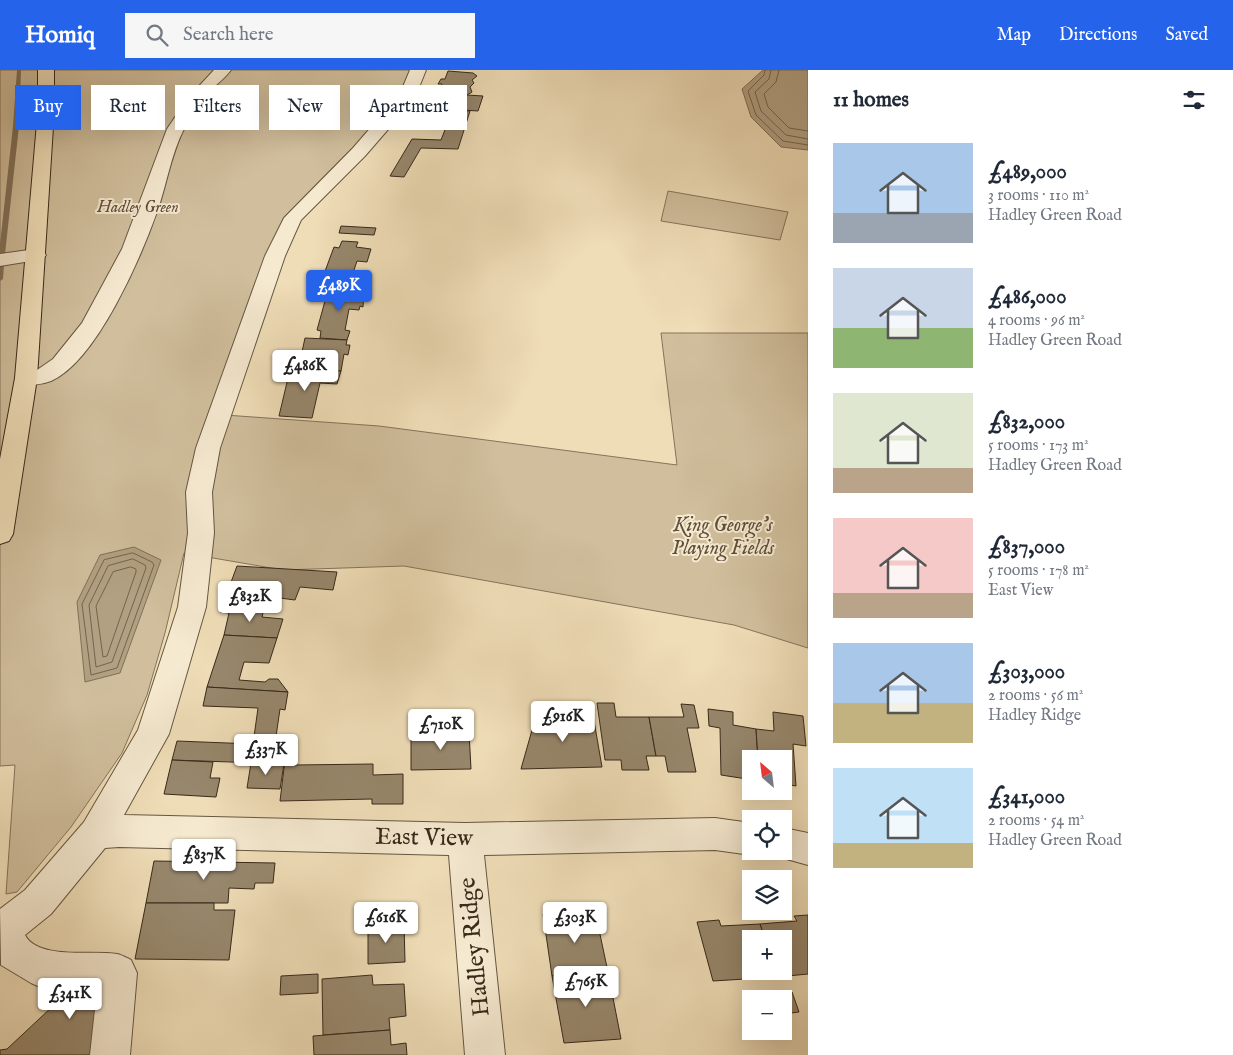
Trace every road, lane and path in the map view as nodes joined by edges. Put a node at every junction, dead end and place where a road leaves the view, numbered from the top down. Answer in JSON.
{"nodes":[{"id":1,"x":46,"y":70,"type":"edge"},
{"id":2,"x":223,"y":70,"type":"edge"},
{"id":3,"x":418,"y":70,"type":"edge"},
{"id":4,"x":36,"y":255,"type":"junction"},
{"id":5,"x":0,"y":260,"type":"edge"},
{"id":6,"x":26,"y":378,"type":"junction"},
{"id":7,"x":0,"y":534,"type":"edge"},
{"id":8,"x":96,"y":833,"type":"junction"},
{"id":9,"x":742,"y":838,"type":"edge"},
{"id":10,"x":465,"y":839,"type":"junction"},
{"id":11,"x":792,"y":846,"type":"edge"},
{"id":12,"x":808,"y":849,"type":"edge"},
{"id":13,"x":1,"y":931,"type":"edge"},
{"id":14,"x":110,"y":1055,"type":"edge"},
{"id":15,"x":485,"y":1055,"type":"edge"}],
"edges":[{"from":1,"to":4,"type":"main road"},
{"from":2,"to":6,"type":"street"},
{"from":3,"to":8,"type":"street"},
{"from":4,"to":5,"type":"street"},
{"from":4,"to":6,"type":"main road"},
{"from":6,"to":7,"type":"main road"},
{"from":8,"to":10,"type":"street","name":"East View"},
{"from":8,"to":13,"type":"street"},
{"from":9,"to":10,"type":"street","name":"East View"},
{"from":10,"to":15,"type":"street","name":"Hadley Ridge"},
{"from":11,"to":12,"type":"street"},
{"from":13,"to":14,"type":"street"}]}
